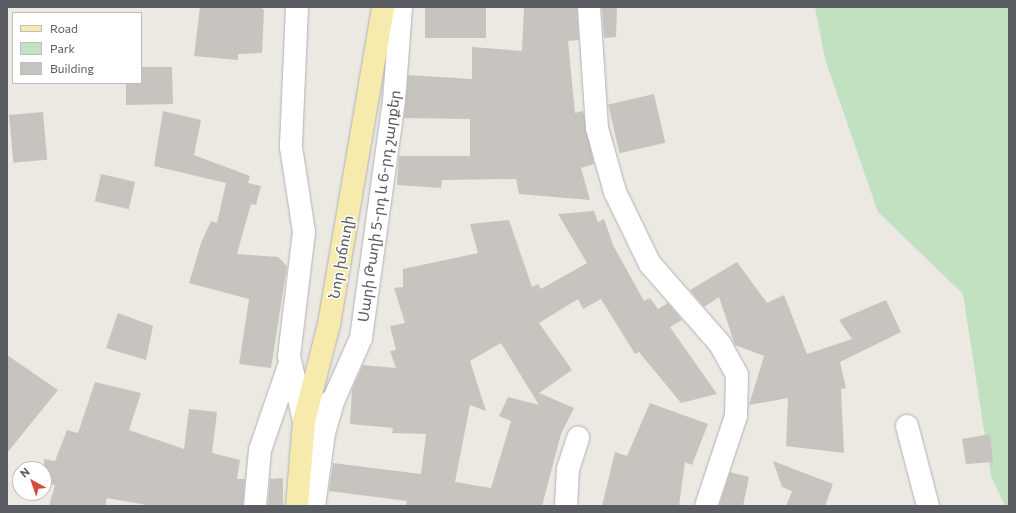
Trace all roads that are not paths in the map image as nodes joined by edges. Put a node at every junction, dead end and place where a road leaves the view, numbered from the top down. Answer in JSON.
{"nodes":[{"id":1,"x":297,"y":7,"type":"edge"},
{"id":2,"x":383,"y":7,"type":"edge"},
{"id":3,"x":402,"y":7,"type":"edge"},
{"id":4,"x":589,"y":7,"type":"edge"},
{"id":5,"x":289,"y":366,"type":"junction"},
{"id":6,"x":334,"y":399,"type":"junction"},
{"id":7,"x":304,"y":420,"type":"junction"},
{"id":8,"x":907,"y":426,"type":"dead end"},
{"id":9,"x":578,"y":438,"type":"dead end"},
{"id":10,"x":255,"y":506,"type":"edge"},
{"id":11,"x":297,"y":506,"type":"edge"},
{"id":12,"x":314,"y":506,"type":"edge"},
{"id":13,"x":566,"y":506,"type":"edge"},
{"id":14,"x":706,"y":506,"type":"edge"},
{"id":15,"x":928,"y":506,"type":"edge"}],
"edges":[{"from":1,"to":5,"type":"street"},
{"from":2,"to":7,"type":"main road","name":"Նոր խճուղի"},
{"from":3,"to":6,"type":"street","name":"Սարի Թաղի 5-րդ և 6-րդ շարքեր"},
{"from":4,"to":14,"type":"street"},
{"from":5,"to":7,"type":"street"},
{"from":5,"to":10,"type":"street"},
{"from":6,"to":7,"type":"street"},
{"from":6,"to":12,"type":"street","name":"Սարի Թաղի 5-րդ և 6-րդ շարքեր"},
{"from":7,"to":11,"type":"main road","name":"Նոր խճուղի"},
{"from":8,"to":15,"type":"street"},
{"from":9,"to":13,"type":"street"}]}
